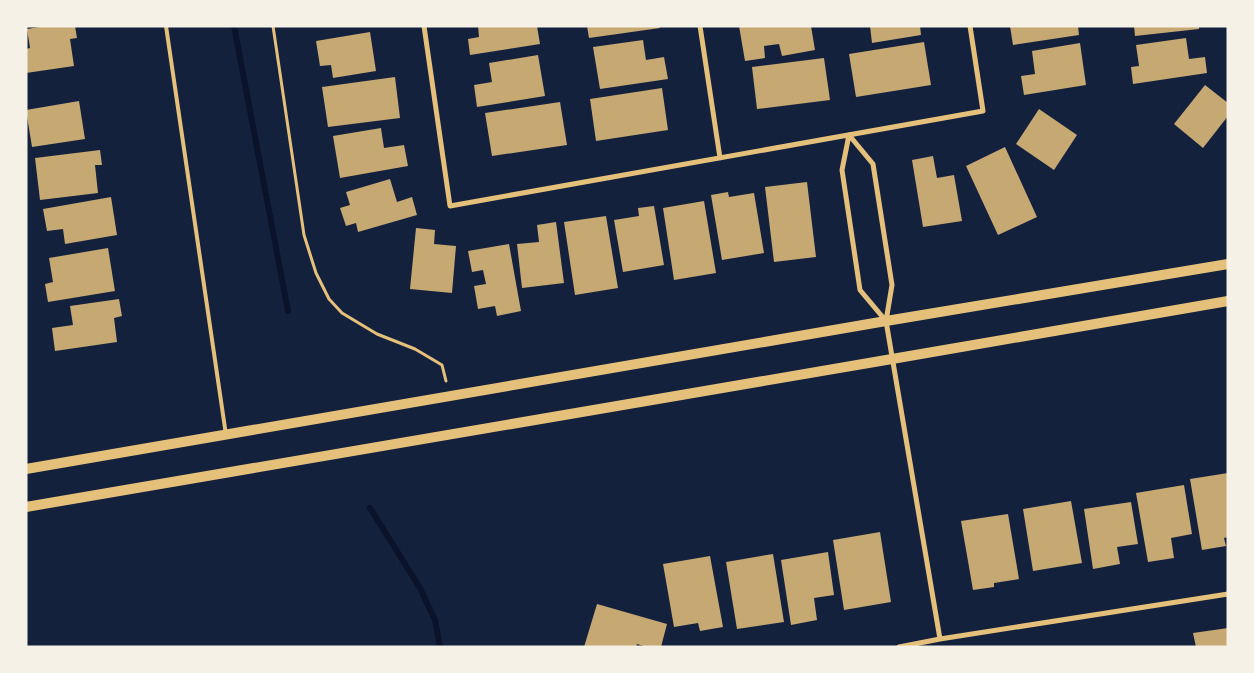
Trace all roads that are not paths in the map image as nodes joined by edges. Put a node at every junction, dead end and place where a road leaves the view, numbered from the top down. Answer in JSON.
{"nodes":[{"id":1,"x":166,"y":26,"type":"edge"},
{"id":2,"x":424,"y":26,"type":"edge"},
{"id":3,"x":700,"y":26,"type":"edge"},
{"id":4,"x":970,"y":26,"type":"edge"},
{"id":5,"x":849,"y":135,"type":"junction"},
{"id":6,"x":720,"y":158,"type":"junction"},
{"id":7,"x":1228,"y":264,"type":"edge"},
{"id":8,"x":1228,"y":301,"type":"edge"},
{"id":9,"x":886,"y":321,"type":"junction"},
{"id":10,"x":892,"y":359,"type":"junction"},
{"id":11,"x":226,"y":435,"type":"junction"},
{"id":12,"x":26,"y":469,"type":"edge"},
{"id":13,"x":26,"y":507,"type":"edge"},
{"id":14,"x":1228,"y":594,"type":"edge"},
{"id":15,"x":940,"y":639,"type":"junction"},
{"id":16,"x":899,"y":647,"type":"edge"}],
"edges":[{"from":1,"to":11,"type":"lane"},
{"from":2,"to":6,"type":"street"},
{"from":3,"to":6,"type":"street"},
{"from":4,"to":5,"type":"street"},
{"from":5,"to":6,"type":"street"},
{"from":5,"to":9,"type":"street"},
{"from":5,"to":9,"type":"street"},
{"from":7,"to":9,"type":"main road"},
{"from":8,"to":10,"type":"main road"},
{"from":9,"to":10,"type":"street"},
{"from":9,"to":11,"type":"main road"},
{"from":10,"to":13,"type":"main road"},
{"from":10,"to":15,"type":"street"},
{"from":11,"to":12,"type":"main road"},
{"from":14,"to":15,"type":"street"},
{"from":15,"to":16,"type":"street"}]}
